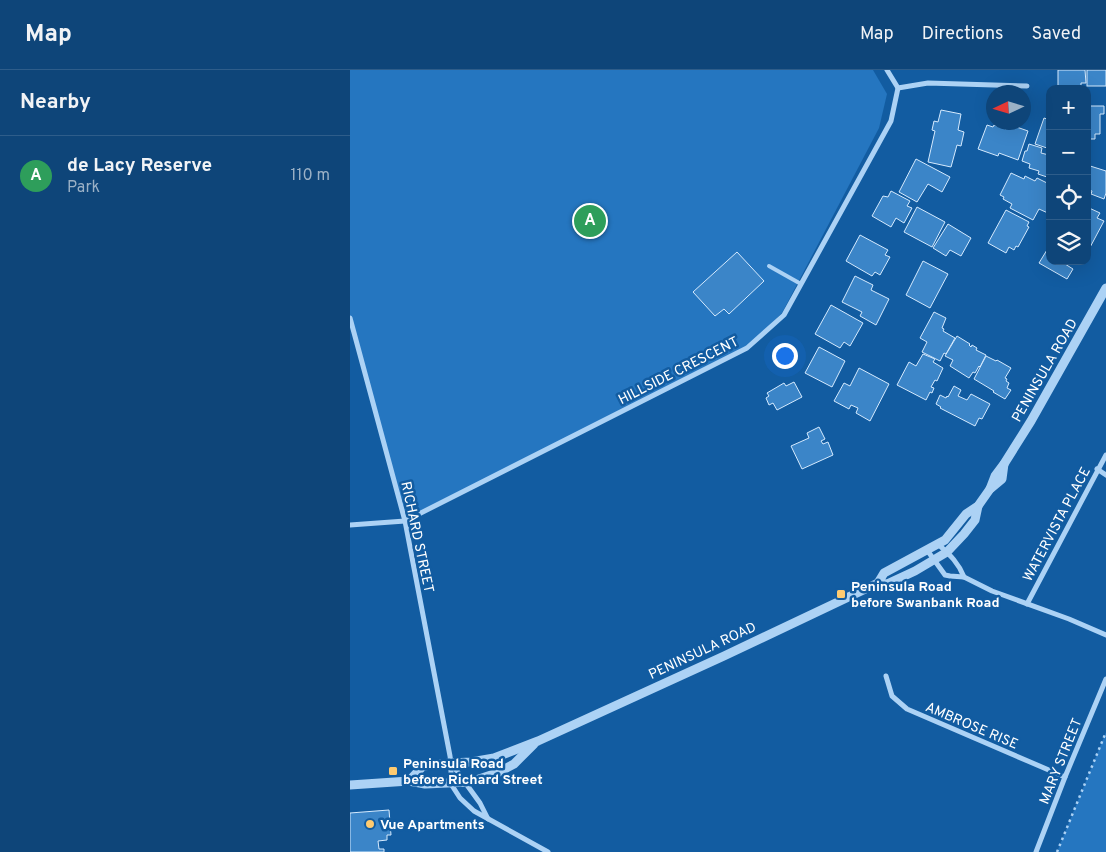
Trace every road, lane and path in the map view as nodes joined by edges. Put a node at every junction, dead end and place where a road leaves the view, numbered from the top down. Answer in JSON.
{"nodes":[{"id":1,"x":887,"y":70,"type":"edge"},
{"id":2,"x":994,"y":85,"type":"edge"},
{"id":3,"x":898,"y":88,"type":"junction"},
{"id":4,"x":768,"y":266,"type":"dead end"},
{"id":5,"x":801,"y":284,"type":"junction"},
{"id":6,"x":1106,"y":288,"type":"edge"},
{"id":7,"x":350,"y":318,"type":"edge"},
{"id":8,"x":1106,"y":455,"type":"edge"},
{"id":9,"x":1097,"y":470,"type":"junction"},
{"id":10,"x":1106,"y":474,"type":"edge"},
{"id":11,"x":978,"y":506,"type":"junction"},
{"id":12,"x":405,"y":521,"type":"junction"},
{"id":13,"x":350,"y":525,"type":"edge"},
{"id":14,"x":938,"y":544,"type":"junction"},
{"id":15,"x":927,"y":550,"type":"junction"},
{"id":16,"x":947,"y":552,"type":"junction"},
{"id":17,"x":933,"y":560,"type":"junction"},
{"id":18,"x":964,"y":577,"type":"junction"},
{"id":19,"x":878,"y":583,"type":"junction"},
{"id":20,"x":1027,"y":604,"type":"junction"},
{"id":21,"x":1106,"y":635,"type":"edge"},
{"id":22,"x":886,"y":676,"type":"dead end"},
{"id":23,"x":1106,"y":679,"type":"edge"},
{"id":24,"x":1106,"y":732,"type":"edge"},
{"id":25,"x":538,"y":740,"type":"junction"},
{"id":26,"x":451,"y":763,"type":"junction"},
{"id":27,"x":1065,"y":777,"type":"junction"},
{"id":28,"x":409,"y":781,"type":"junction"},
{"id":29,"x":466,"y":782,"type":"junction"},
{"id":30,"x":451,"y":784,"type":"junction"},
{"id":31,"x":350,"y":785,"type":"edge"},
{"id":32,"x":488,"y":820,"type":"junction"},
{"id":33,"x":548,"y":852,"type":"edge"},
{"id":34,"x":1036,"y":852,"type":"edge"},
{"id":35,"x":1057,"y":852,"type":"edge"}],
"edges":[{"from":1,"to":3,"type":"street"},
{"from":2,"to":3,"type":"street"},
{"from":3,"to":5,"type":"street","name":"HILLSIDE CRESCENT"},
{"from":4,"to":5,"type":"lane"},
{"from":5,"to":12,"type":"street","name":"HILLSIDE CRESCENT"},
{"from":6,"to":11,"type":"street","name":"PENINSULA ROAD"},
{"from":7,"to":12,"type":"street","name":"RICHARD STREET"},
{"from":8,"to":9,"type":"street","name":"WATERVISTA PLACE"},
{"from":9,"to":10,"type":"street"},
{"from":9,"to":20,"type":"street","name":"WATERVISTA PLACE"},
{"from":11,"to":14,"type":"street","name":"PENINSULA ROAD"},
{"from":11,"to":16,"type":"street","name":"PENINSULA ROAD"},
{"from":12,"to":13,"type":"street","name":"HILLSIDE CRESCENT"},
{"from":12,"to":26,"type":"street","name":"RICHARD STREET"},
{"from":14,"to":15,"type":"street","name":"PENINSULA ROAD"},
{"from":14,"to":16,"type":"street"},
{"from":15,"to":17,"type":"street"},
{"from":15,"to":19,"type":"street","name":"PENINSULA ROAD"},
{"from":16,"to":17,"type":"street","name":"PENINSULA ROAD"},
{"from":16,"to":18,"type":"street"},
{"from":17,"to":18,"type":"street"},
{"from":17,"to":19,"type":"street","name":"PENINSULA ROAD"},
{"from":18,"to":20,"type":"street"},
{"from":19,"to":25,"type":"street","name":"PENINSULA ROAD"},
{"from":20,"to":21,"type":"street"},
{"from":22,"to":27,"type":"street","name":"AMBROSE RISE"},
{"from":23,"to":27,"type":"street","name":"MARY STREET"},
{"from":24,"to":35,"type":"path"},
{"from":25,"to":26,"type":"street","name":"PENINSULA ROAD"},
{"from":25,"to":29,"type":"street","name":"PENINSULA ROAD"},
{"from":26,"to":28,"type":"street","name":"PENINSULA ROAD"},
{"from":26,"to":29,"type":"street"},
{"from":26,"to":30,"type":"street","name":"RICHARD STREET"},
{"from":27,"to":34,"type":"street","name":"MARY STREET"},
{"from":28,"to":30,"type":"street","name":"PENINSULA ROAD"},
{"from":28,"to":31,"type":"street","name":"PENINSULA ROAD"},
{"from":29,"to":30,"type":"street","name":"PENINSULA ROAD"},
{"from":29,"to":32,"type":"street"},
{"from":30,"to":32,"type":"street"},
{"from":32,"to":33,"type":"street"}]}
